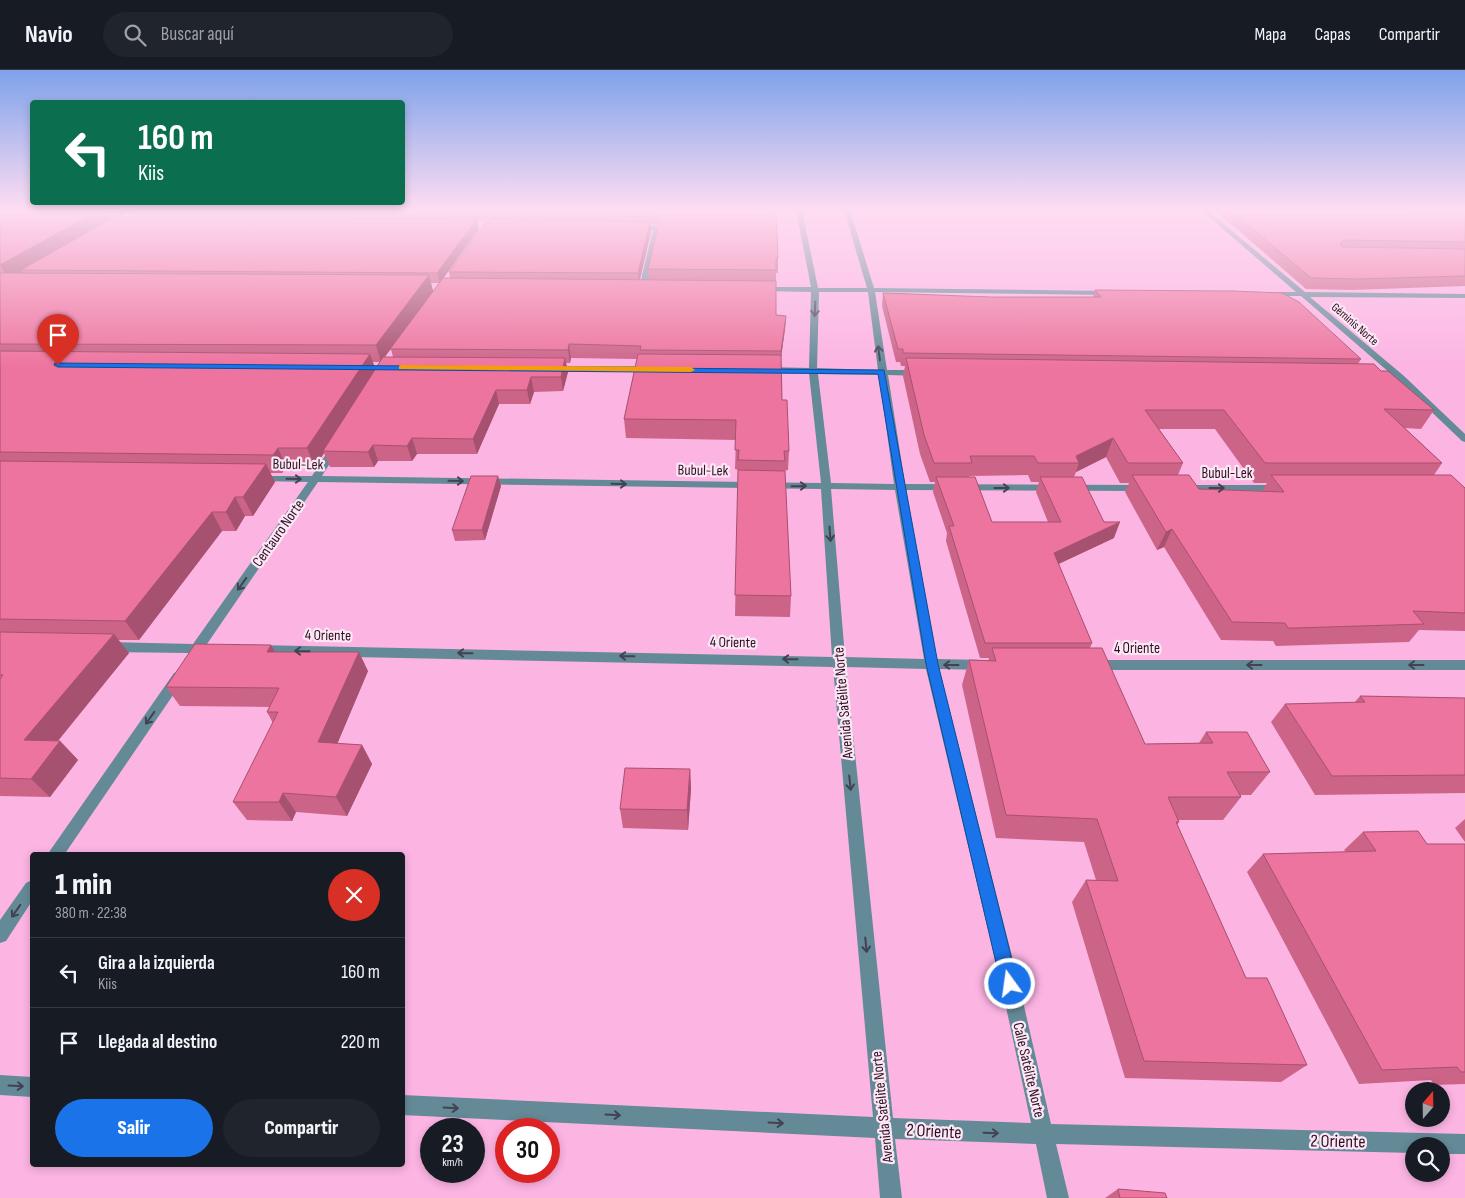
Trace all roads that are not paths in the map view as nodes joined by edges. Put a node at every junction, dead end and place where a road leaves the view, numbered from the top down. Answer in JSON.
{"nodes":[{"id":1,"x":649,"y":263,"type":"edge"},
{"id":2,"x":810,"y":263,"type":"edge"},
{"id":3,"x":862,"y":263,"type":"edge"},
{"id":4,"x":1266,"y":263,"type":"edge"},
{"id":5,"x":634,"y":288,"type":"edge"},
{"id":6,"x":643,"y":288,"type":"junction"},
{"id":7,"x":653,"y":288,"type":"edge"},
{"id":8,"x":748,"y":289,"type":"edge"},
{"id":9,"x":815,"y":290,"type":"junction"},
{"id":10,"x":871,"y":291,"type":"junction"},
{"id":11,"x":1117,"y":293,"type":"edge"},
{"id":12,"x":1265,"y":294,"type":"edge"},
{"id":13,"x":1304,"y":295,"type":"junction"},
{"id":14,"x":1465,"y":296,"type":"edge"},
{"id":15,"x":543,"y":369,"type":"edge"},
{"id":16,"x":663,"y":370,"type":"edge"},
{"id":17,"x":753,"y":370,"type":"edge"},
{"id":18,"x":813,"y":370,"type":"junction"},
{"id":19,"x":882,"y":372,"type":"junction"},
{"id":20,"x":932,"y":373,"type":"edge"},
{"id":21,"x":1391,"y":378,"type":"edge"},
{"id":22,"x":1401,"y":378,"type":"junction"},
{"id":23,"x":340,"y":439,"type":"edge"},
{"id":24,"x":1465,"y":439,"type":"edge"},
{"id":25,"x":246,"y":478,"type":"edge"},
{"id":26,"x":315,"y":479,"type":"junction"},
{"id":27,"x":826,"y":486,"type":"junction"},
{"id":28,"x":900,"y":488,"type":"junction"},
{"id":29,"x":1287,"y":488,"type":"edge"},
{"id":30,"x":99,"y":646,"type":"edge"},
{"id":31,"x":198,"y":649,"type":"junction"},
{"id":32,"x":217,"y":649,"type":"edge"},
{"id":33,"x":247,"y":650,"type":"edge"},
{"id":34,"x":838,"y":660,"type":"junction"},
{"id":35,"x":932,"y":664,"type":"junction"},
{"id":36,"x":1001,"y":664,"type":"edge"},
{"id":37,"x":1080,"y":664,"type":"edge"},
{"id":38,"x":1465,"y":664,"type":"edge"},
{"id":39,"x":57,"y":852,"type":"edge"},
{"id":40,"x":30,"y":891,"type":"edge"},
{"id":41,"x":0,"y":935,"type":"edge"},
{"id":42,"x":0,"y":1085,"type":"edge"},
{"id":43,"x":30,"y":1087,"type":"edge"},
{"id":44,"x":405,"y":1105,"type":"edge"},
{"id":45,"x":884,"y":1129,"type":"junction"},
{"id":46,"x":1044,"y":1135,"type":"junction"},
{"id":47,"x":1465,"y":1144,"type":"edge"},
{"id":48,"x":891,"y":1198,"type":"edge"},
{"id":49,"x":1058,"y":1198,"type":"edge"}],
"edges":[{"from":1,"to":6,"type":"street"},
{"from":2,"to":9,"type":"street","name":"Avenida Satélite Norte"},
{"from":3,"to":10,"type":"street","name":"Calle Satélite Norte"},
{"from":4,"to":13,"type":"street","name":"Géminis Norte"},
{"from":5,"to":6,"type":"street"},
{"from":6,"to":7,"type":"street"},
{"from":8,"to":9,"type":"street"},
{"from":9,"to":10,"type":"street"},
{"from":9,"to":18,"type":"street","name":"Avenida Satélite Norte","one_way":true},
{"from":10,"to":11,"type":"street"},
{"from":19,"to":10,"type":"street","name":"Calle Satélite Norte","one_way":true},
{"from":12,"to":13,"type":"street"},
{"from":13,"to":14,"type":"street"},
{"from":13,"to":22,"type":"street","name":"Géminis Norte"},
{"from":15,"to":16,"type":"street"},
{"from":17,"to":18,"type":"street"},
{"from":18,"to":19,"type":"street"},
{"from":18,"to":27,"type":"street","name":"Avenida Satélite Norte"},
{"from":19,"to":20,"type":"street"},
{"from":19,"to":28,"type":"street","name":"Calle Satélite Norte"},
{"from":21,"to":22,"type":"street"},
{"from":22,"to":24,"type":"street","name":"Géminis Norte"},
{"from":23,"to":26,"type":"street","name":"Centauro Norte"},
{"from":25,"to":26,"type":"street","name":"Bubul-Lek","one_way":true},
{"from":26,"to":27,"type":"street","name":"Bubul-Lek","one_way":true},
{"from":26,"to":31,"type":"street","name":"Centauro Norte","one_way":true},
{"from":27,"to":28,"type":"street","name":"Bubul-Lek"},
{"from":27,"to":34,"type":"street","name":"Avenida Satélite Norte","one_way":true},
{"from":28,"to":29,"type":"street","name":"Bubul-Lek","one_way":true},
{"from":28,"to":35,"type":"street","name":"Calle Satélite Norte"},
{"from":30,"to":31,"type":"street"},
{"from":31,"to":32,"type":"street"},
{"from":31,"to":39,"type":"street","name":"Centauro Norte","one_way":true},
{"from":34,"to":33,"type":"street","name":"4 Oriente","one_way":true},
{"from":34,"to":35,"type":"street","name":"4 Oriente"},
{"from":34,"to":45,"type":"street","name":"Avenida Satélite Norte","one_way":true},
{"from":36,"to":35,"type":"street","name":"4 Oriente","one_way":true},
{"from":35,"to":46,"type":"street","name":"Calle Satélite Norte"},
{"from":38,"to":37,"type":"street","name":"4 Oriente","one_way":true},
{"from":40,"to":41,"type":"street","one_way":true},
{"from":42,"to":43,"type":"street","one_way":true},
{"from":44,"to":45,"type":"street","name":"2 Oriente","one_way":true},
{"from":45,"to":46,"type":"street","name":"2 Oriente","one_way":true},
{"from":45,"to":48,"type":"street","name":"Avenida Satélite Norte"},
{"from":46,"to":47,"type":"street","name":"2 Oriente"},
{"from":46,"to":49,"type":"street","name":"Calle Satélite Norte"}]}
